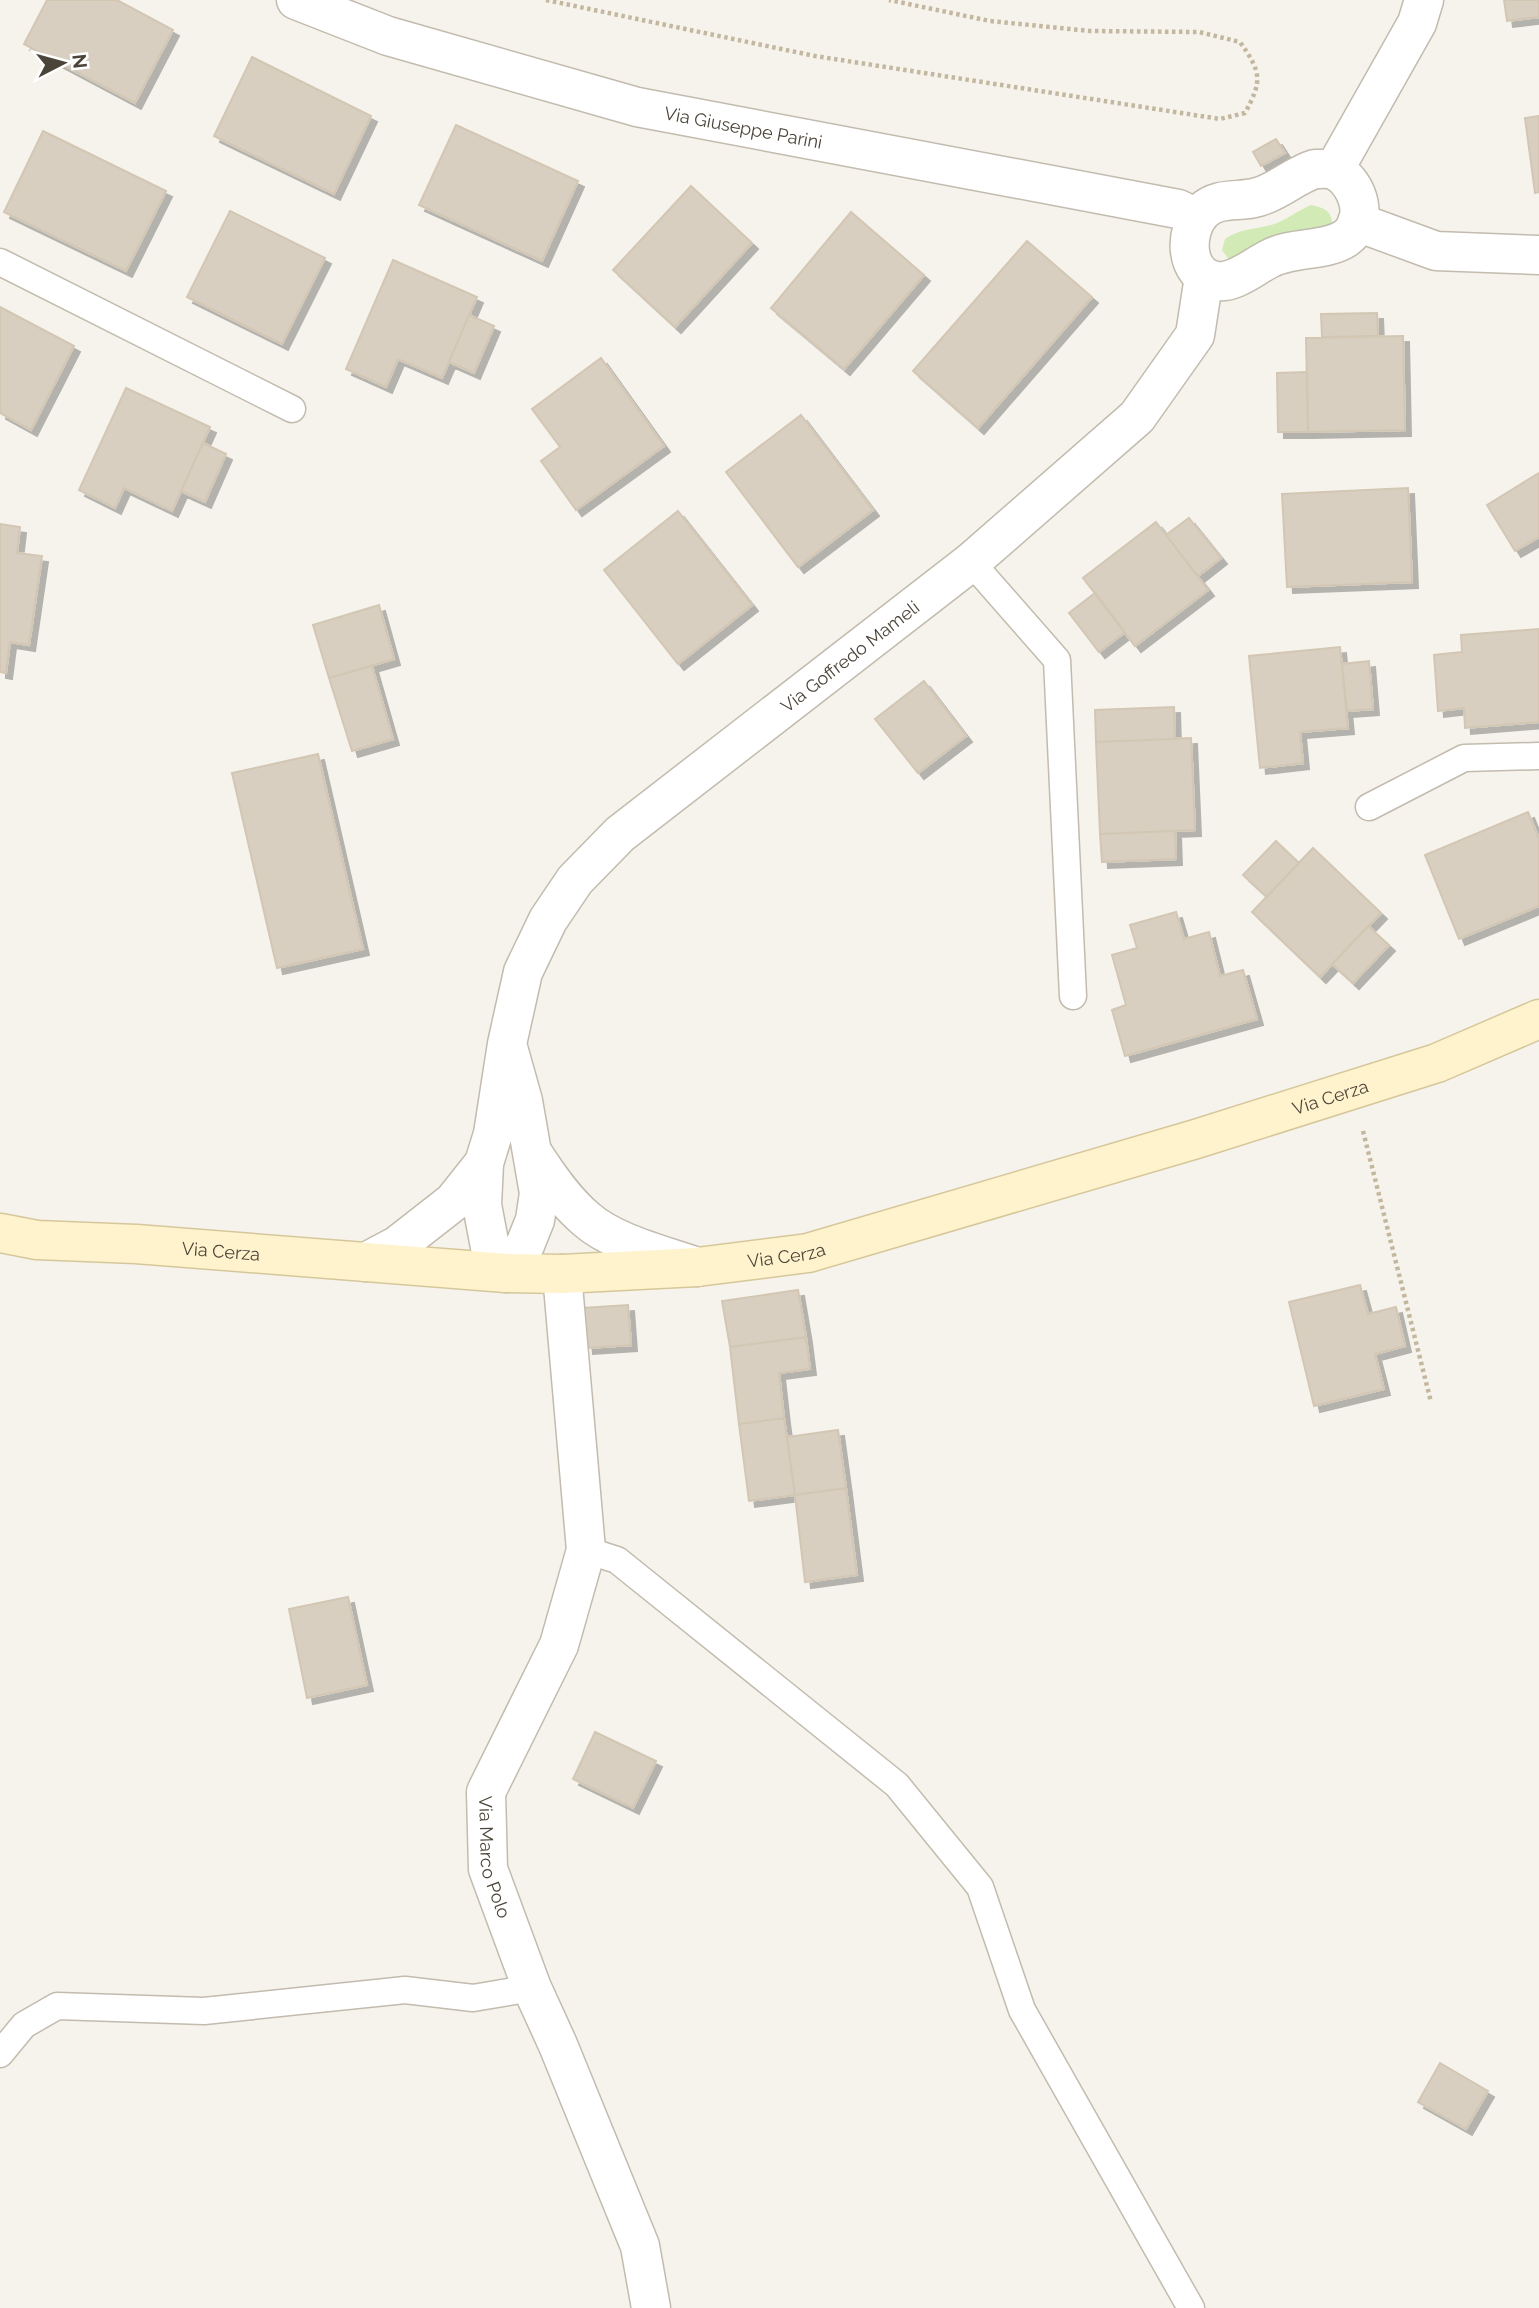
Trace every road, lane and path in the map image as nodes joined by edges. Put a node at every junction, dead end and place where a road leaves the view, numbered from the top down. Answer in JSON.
{"nodes":[{"id":1,"x":296,"y":0,"type":"edge"},
{"id":2,"x":546,"y":0,"type":"edge"},
{"id":3,"x":888,"y":0,"type":"edge"},
{"id":4,"x":1423,"y":0,"type":"edge"},
{"id":5,"x":1334,"y":170,"type":"junction"},
{"id":6,"x":1197,"y":218,"type":"junction"},
{"id":7,"x":1357,"y":222,"type":"junction"},
{"id":8,"x":1539,"y":255,"type":"edge"},
{"id":9,"x":0,"y":262,"type":"edge"},
{"id":10,"x":1204,"y":277,"type":"junction"},
{"id":11,"x":292,"y":408,"type":"dead end"},
{"id":12,"x":971,"y":562,"type":"junction"},
{"id":13,"x":1539,"y":756,"type":"edge"},
{"id":14,"x":1369,"y":807,"type":"dead end"},
{"id":15,"x":1073,"y":996,"type":"dead end"},
{"id":16,"x":1539,"y":1019,"type":"edge"},
{"id":17,"x":507,"y":1044,"type":"junction"},
{"id":18,"x":1353,"y":1089,"type":"junction"},
{"id":19,"x":532,"y":1151,"type":"junction"},
{"id":20,"x":484,"y":1163,"type":"junction"},
{"id":21,"x":0,"y":1233,"type":"edge"},
{"id":22,"x":366,"y":1262,"type":"junction"},
{"id":23,"x":697,"y":1267,"type":"junction"},
{"id":24,"x":506,"y":1273,"type":"junction"},
{"id":25,"x":562,"y":1274,"type":"junction"},
{"id":26,"x":1431,"y":1402,"type":"dead end"},
{"id":27,"x":586,"y":1550,"type":"junction"},
{"id":28,"x":532,"y":1988,"type":"junction"},
{"id":29,"x":0,"y":2054,"type":"edge"},
{"id":30,"x":651,"y":2308,"type":"edge"},
{"id":31,"x":1191,"y":2308,"type":"edge"}],
"edges":[{"from":1,"to":6,"type":"street","name":"Via Giuseppe Parini"},
{"from":2,"to":3,"type":"path"},
{"from":4,"to":5,"type":"street"},
{"from":5,"to":6,"type":"street"},
{"from":5,"to":7,"type":"street"},
{"from":6,"to":10,"type":"street"},
{"from":7,"to":8,"type":"street"},
{"from":7,"to":10,"type":"street"},
{"from":9,"to":11,"type":"lane"},
{"from":10,"to":12,"type":"street","name":"Via Goffredo Mameli"},
{"from":12,"to":15,"type":"lane"},
{"from":12,"to":17,"type":"street","name":"Via Goffredo Mameli"},
{"from":13,"to":14,"type":"lane"},
{"from":16,"to":18,"type":"main road","name":"Via Cerza"},
{"from":17,"to":19,"type":"street"},
{"from":17,"to":20,"type":"street","name":"Via Goffredo Mameli"},
{"from":18,"to":23,"type":"main road","name":"Via Cerza"},
{"from":18,"to":26,"type":"path"},
{"from":19,"to":23,"type":"street"},
{"from":19,"to":24,"type":"street"},
{"from":20,"to":22,"type":"street"},
{"from":20,"to":24,"type":"street"},
{"from":21,"to":22,"type":"main road","name":"Via Cerza"},
{"from":22,"to":24,"type":"main road","name":"Via Cerza"},
{"from":23,"to":25,"type":"main road","name":"Via Cerza"},
{"from":24,"to":25,"type":"main road","name":"Via Cerza"},
{"from":25,"to":27,"type":"street","name":"Via Marco Polo"},
{"from":27,"to":28,"type":"street","name":"Via Marco Polo"},
{"from":27,"to":31,"type":"lane"},
{"from":28,"to":29,"type":"lane"},
{"from":28,"to":30,"type":"street","name":"Via Marco Polo"}]}
